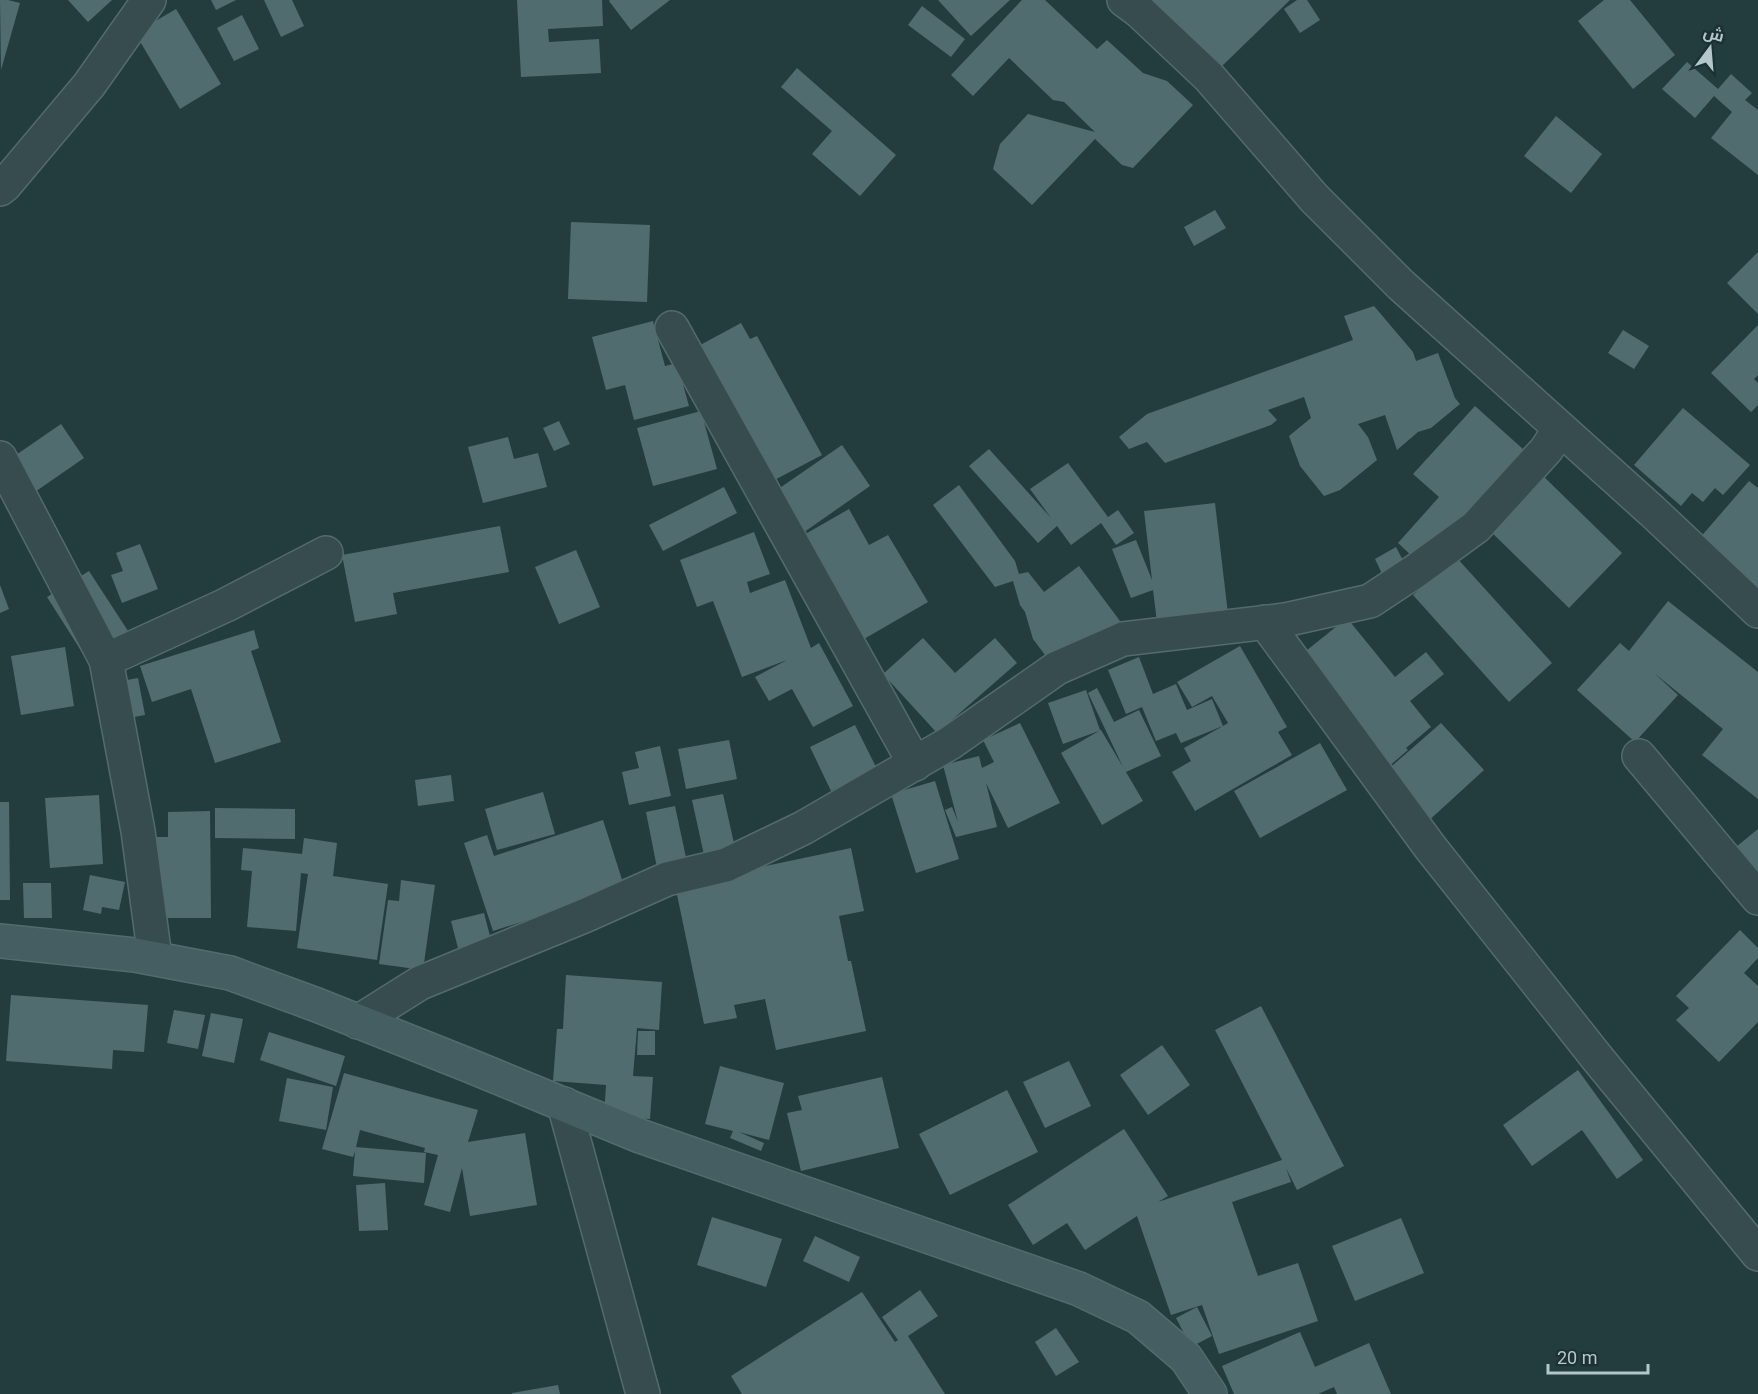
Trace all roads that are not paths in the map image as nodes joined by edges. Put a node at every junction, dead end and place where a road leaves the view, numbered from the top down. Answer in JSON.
{"nodes":[{"id":1,"x":149,"y":0,"type":"edge"},
{"id":2,"x":1124,"y":0,"type":"edge"},
{"id":3,"x":0,"y":189,"type":"edge"},
{"id":4,"x":672,"y":328,"type":"dead end"},
{"id":5,"x":1560,"y":429,"type":"junction"},
{"id":6,"x":0,"y":458,"type":"edge"},
{"id":7,"x":326,"y":553,"type":"dead end"},
{"id":8,"x":1758,"y":611,"type":"edge"},
{"id":9,"x":1265,"y":622,"type":"junction"},
{"id":10,"x":106,"y":660,"type":"junction"},
{"id":11,"x":1639,"y":756,"type":"dead end"},
{"id":12,"x":915,"y":764,"type":"junction"},
{"id":13,"x":1758,"y":898,"type":"edge"},
{"id":14,"x":0,"y":941,"type":"edge"},
{"id":15,"x":155,"y":958,"type":"junction"},
{"id":16,"x":358,"y":1022,"type":"junction"},
{"id":17,"x":564,"y":1104,"type":"junction"},
{"id":18,"x":1758,"y":1254,"type":"edge"},
{"id":19,"x":643,"y":1394,"type":"edge"},
{"id":20,"x":1210,"y":1394,"type":"edge"}],
"edges":[{"from":1,"to":3,"type":"street"},
{"from":2,"to":5,"type":"street"},
{"from":4,"to":12,"type":"street"},
{"from":5,"to":8,"type":"street"},
{"from":5,"to":9,"type":"street"},
{"from":6,"to":10,"type":"street"},
{"from":7,"to":10,"type":"street"},
{"from":9,"to":12,"type":"street"},
{"from":9,"to":18,"type":"street"},
{"from":10,"to":15,"type":"street"},
{"from":11,"to":13,"type":"street"},
{"from":12,"to":16,"type":"street"},
{"from":14,"to":15,"type":"main road"},
{"from":15,"to":16,"type":"main road"},
{"from":16,"to":17,"type":"main road"},
{"from":17,"to":19,"type":"street"},
{"from":17,"to":20,"type":"main road"}]}
